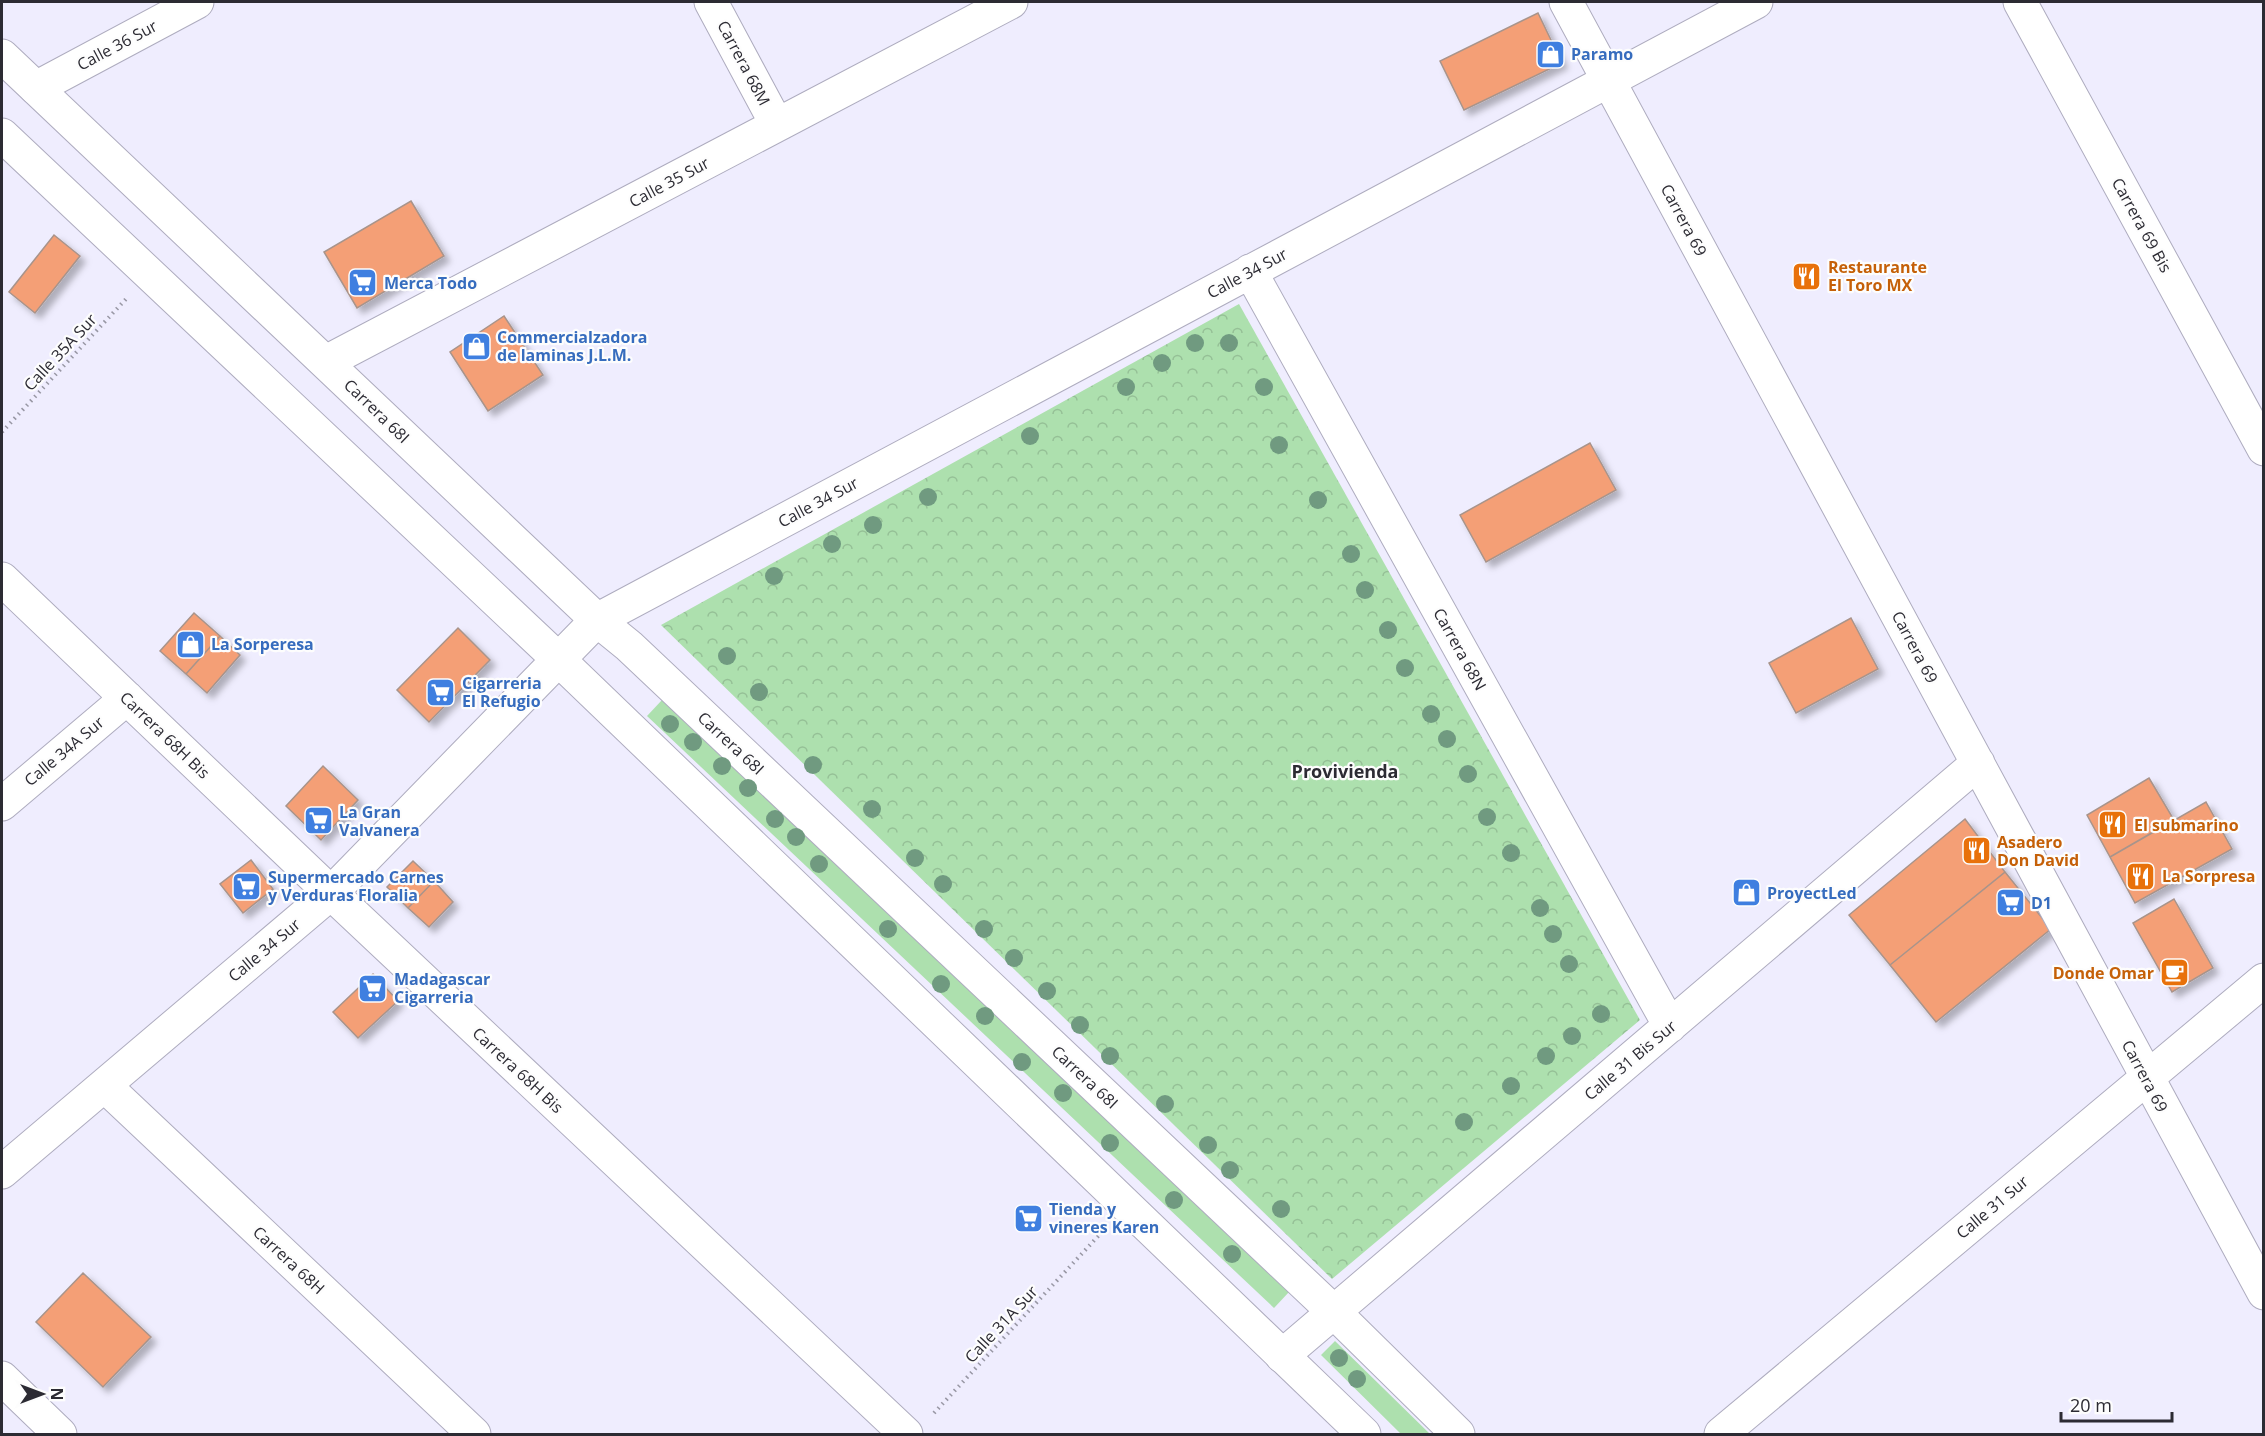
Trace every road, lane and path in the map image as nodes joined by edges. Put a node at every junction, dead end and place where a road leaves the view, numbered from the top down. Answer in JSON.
{"nodes":[{"id":1,"x":197,"y":2,"type":"edge"},
{"id":2,"x":711,"y":2,"type":"edge"},
{"id":3,"x":1011,"y":2,"type":"edge"},
{"id":4,"x":1566,"y":2,"type":"edge"},
{"id":5,"x":1756,"y":2,"type":"edge"},
{"id":6,"x":2020,"y":2,"type":"edge"},
{"id":7,"x":2,"y":56,"type":"edge"},
{"id":8,"x":1609,"y":80,"type":"junction"},
{"id":9,"x":36,"y":88,"type":"junction"},
{"id":10,"x":777,"y":125,"type":"junction"},
{"id":11,"x":2,"y":135,"type":"edge"},
{"id":12,"x":1250,"y":271,"type":"junction"},
{"id":13,"x":128,"y":296,"type":"dead end"},
{"id":14,"x":326,"y":362,"type":"junction"},
{"id":15,"x":2,"y":432,"type":"edge"},
{"id":16,"x":2264,"y":449,"type":"edge"},
{"id":17,"x":2,"y":579,"type":"edge"},
{"id":18,"x":597,"y":620,"type":"junction"},
{"id":19,"x":558,"y":660,"type":"junction"},
{"id":20,"x":127,"y":698,"type":"junction"},
{"id":21,"x":1978,"y":764,"type":"junction"},
{"id":22,"x":2,"y":804,"type":"edge"},
{"id":23,"x":331,"y":893,"type":"junction"},
{"id":24,"x":2264,"y":980,"type":"edge"},
{"id":25,"x":1670,"y":1026,"type":"junction"},
{"id":26,"x":2146,"y":1078,"type":"junction"},
{"id":27,"x":105,"y":1086,"type":"junction"},
{"id":28,"x":2,"y":1172,"type":"edge"},
{"id":29,"x":1105,"y":1229,"type":"dead end"},
{"id":30,"x":2264,"y":1293,"type":"edge"},
{"id":31,"x":1334,"y":1312,"type":"junction"},
{"id":32,"x":1282,"y":1356,"type":"junction"},
{"id":33,"x":2,"y":1378,"type":"edge"},
{"id":34,"x":918,"y":1426,"type":"edge"},
{"id":35,"x":60,"y":1434,"type":"edge"},
{"id":36,"x":474,"y":1434,"type":"edge"},
{"id":37,"x":1364,"y":1434,"type":"edge"},
{"id":38,"x":1458,"y":1434,"type":"edge"},
{"id":39,"x":1721,"y":1434,"type":"edge"}],
"edges":[{"from":1,"to":9,"type":"street","name":"Calle 36 Sur"},
{"from":2,"to":10,"type":"street","name":"Carrera 68M"},
{"from":3,"to":10,"type":"street","name":"Calle 35 Sur"},
{"from":4,"to":8,"type":"street","name":"Carrera 69"},
{"from":5,"to":8,"type":"street","name":"Calle 34 Sur"},
{"from":6,"to":16,"type":"street","name":"Carrera 69 Bis"},
{"from":7,"to":9,"type":"street","name":"Carrera 68I"},
{"from":8,"to":12,"type":"street","name":"Calle 34 Sur"},
{"from":8,"to":21,"type":"street","name":"Carrera 69"},
{"from":9,"to":14,"type":"street","name":"Carrera 68I"},
{"from":10,"to":14,"type":"street","name":"Calle 35 Sur"},
{"from":11,"to":19,"type":"street"},
{"from":12,"to":18,"type":"street","name":"Calle 34 Sur"},
{"from":12,"to":25,"type":"street","name":"Carrera 68N"},
{"from":13,"to":15,"type":"path","name":"Calle 35A Sur"},
{"from":14,"to":18,"type":"street","name":"Carrera 68I"},
{"from":17,"to":20,"type":"street","name":"Carrera 68H Bis"},
{"from":18,"to":19,"type":"street","name":"Calle 34 Sur"},
{"from":18,"to":31,"type":"street","name":"Carrera 68I"},
{"from":19,"to":23,"type":"street","name":"Calle 34 Sur"},
{"from":19,"to":32,"type":"street"},
{"from":20,"to":22,"type":"street","name":"Calle 34A Sur"},
{"from":20,"to":23,"type":"street","name":"Carrera 68H Bis"},
{"from":21,"to":25,"type":"street","name":"Calle 31 Bis Sur"},
{"from":21,"to":26,"type":"street","name":"Carrera 69"},
{"from":23,"to":27,"type":"street","name":"Calle 34 Sur"},
{"from":23,"to":34,"type":"street","name":"Carrera 68H Bis"},
{"from":24,"to":26,"type":"street","name":"Calle 31 Sur"},
{"from":25,"to":31,"type":"street","name":"Calle 31 Bis Sur"},
{"from":26,"to":30,"type":"street","name":"Carrera 69"},
{"from":26,"to":39,"type":"street","name":"Calle 31 Sur"},
{"from":27,"to":28,"type":"street","name":"Calle 34 Sur"},
{"from":27,"to":36,"type":"street","name":"Carrera 68H"},
{"from":29,"to":34,"type":"path","name":"Calle 31A Sur"},
{"from":31,"to":32,"type":"street","name":"Calle 31 Bis Sur"},
{"from":31,"to":38,"type":"street","name":"Carrera 68I"},
{"from":32,"to":37,"type":"street"},
{"from":33,"to":35,"type":"street"}]}
